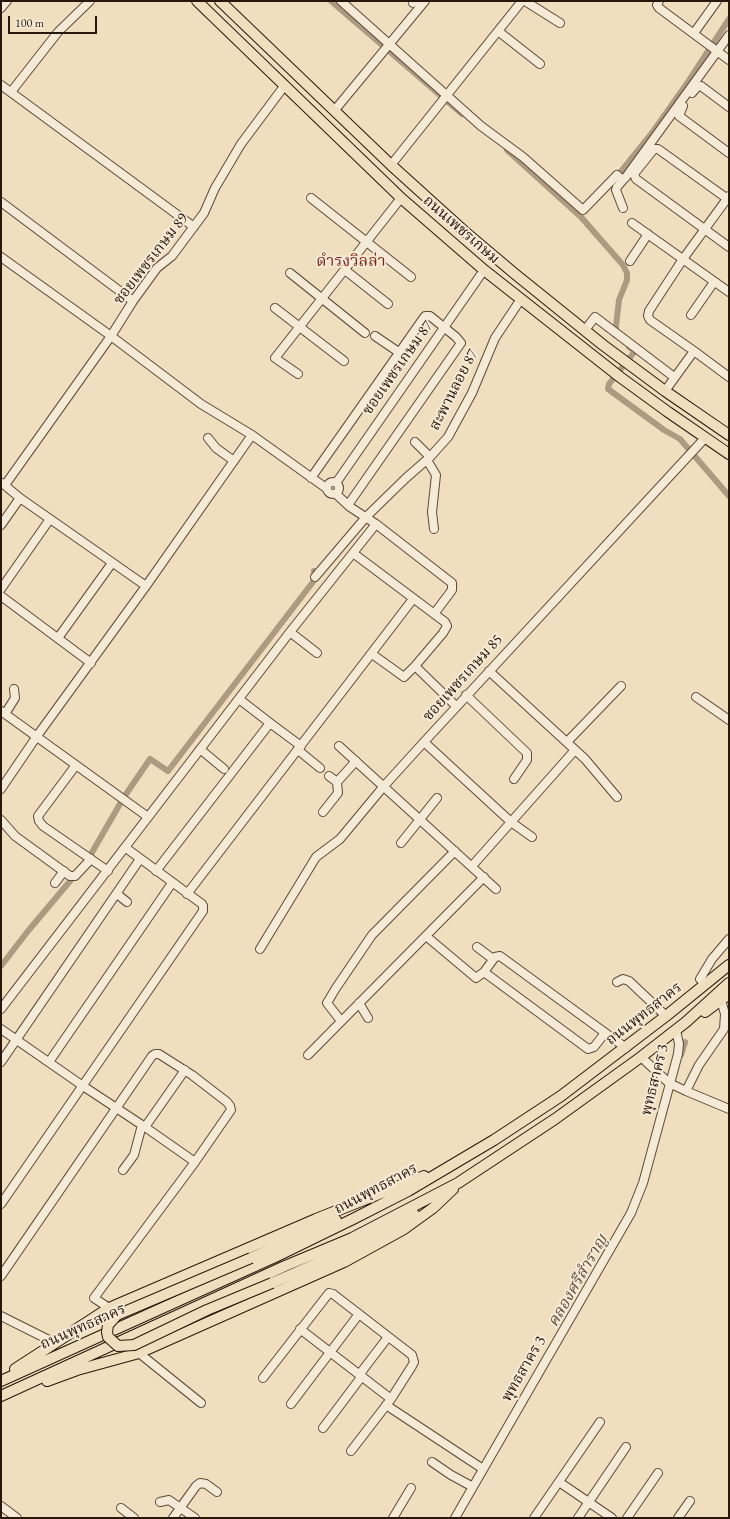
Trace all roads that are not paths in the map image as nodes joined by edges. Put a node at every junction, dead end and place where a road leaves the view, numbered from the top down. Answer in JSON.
{"nodes":[{"id":1,"x":7,"y":1,"type":"edge"},
{"id":2,"x":90,"y":1,"type":"edge"},
{"id":3,"x":197,"y":1,"type":"edge"},
{"id":4,"x":220,"y":1,"type":"edge"},
{"id":5,"x":341,"y":1,"type":"edge"},
{"id":6,"x":425,"y":1,"type":"edge"},
{"id":7,"x":524,"y":1,"type":"edge"},
{"id":8,"x":659,"y":1,"type":"edge"},
{"id":9,"x":717,"y":1,"type":"edge"},
{"id":10,"x":1,"y":8,"type":"edge"},
{"id":11,"x":560,"y":23,"type":"dead end"},
{"id":12,"x":498,"y":31,"type":"junction"},
{"id":13,"x":694,"y":33,"type":"junction"},
{"id":14,"x":729,"y":35,"type":"edge"},
{"id":15,"x":387,"y":46,"type":"junction"},
{"id":16,"x":717,"y":51,"type":"junction"},
{"id":17,"x":729,"y":60,"type":"edge"},
{"id":18,"x":540,"y":64,"type":"dead end"},
{"id":19,"x":1,"y":84,"type":"edge"},
{"id":20,"x":285,"y":85,"type":"junction"},
{"id":21,"x":11,"y":92,"type":"junction"},
{"id":22,"x":445,"y":97,"type":"junction"},
{"id":23,"x":729,"y":107,"type":"edge"},
{"id":24,"x":334,"y":111,"type":"junction"},
{"id":25,"x":729,"y":153,"type":"edge"},
{"id":26,"x":391,"y":165,"type":"junction"},
{"id":27,"x":621,"y":178,"type":"junction"},
{"id":28,"x":311,"y":198,"type":"dead end"},
{"id":29,"x":401,"y":198,"type":"junction"},
{"id":30,"x":728,"y":198,"type":"edge"},
{"id":31,"x":1,"y":202,"type":"edge"},
{"id":32,"x":623,"y":208,"type":"dead end"},
{"id":33,"x":443,"y":213,"type":"junction"},
{"id":34,"x":632,"y":223,"type":"dead end"},
{"id":35,"x":434,"y":226,"type":"junction"},
{"id":36,"x":194,"y":227,"type":"junction"},
{"id":37,"x":705,"y":230,"type":"junction"},
{"id":38,"x":648,"y":234,"type":"junction"},
{"id":39,"x":366,"y":242,"type":"junction"},
{"id":40,"x":729,"y":246,"type":"edge"},
{"id":41,"x":493,"y":256,"type":"junction"},
{"id":42,"x":1,"y":257,"type":"edge"},
{"id":43,"x":630,"y":260,"type":"dead end"},
{"id":44,"x":683,"y":260,"type":"junction"},
{"id":45,"x":344,"y":270,"type":"junction"},
{"id":46,"x":484,"y":270,"type":"junction"},
{"id":47,"x":290,"y":273,"type":"dead end"},
{"id":48,"x":515,"y":274,"type":"junction"},
{"id":49,"x":411,"y":277,"type":"dead end"},
{"id":50,"x":714,"y":282,"type":"junction"},
{"id":51,"x":505,"y":287,"type":"junction"},
{"id":52,"x":729,"y":292,"type":"edge"},
{"id":53,"x":322,"y":299,"type":"junction"},
{"id":54,"x":521,"y":299,"type":"junction"},
{"id":55,"x":133,"y":301,"type":"junction"},
{"id":56,"x":388,"y":304,"type":"dead end"},
{"id":57,"x":275,"y":308,"type":"dead end"},
{"id":58,"x":691,"y":315,"type":"dead end"},
{"id":59,"x":300,"y":327,"type":"junction"},
{"id":60,"x":443,"y":327,"type":"junction"},
{"id":61,"x":585,"y":330,"type":"junction"},
{"id":62,"x":365,"y":333,"type":"dead end"},
{"id":63,"x":111,"y":336,"type":"junction"},
{"id":64,"x":375,"y":336,"type":"dead end"},
{"id":65,"x":694,"y":351,"type":"junction"},
{"id":66,"x":400,"y":353,"type":"junction"},
{"id":67,"x":344,"y":361,"type":"dead end"},
{"id":68,"x":298,"y":374,"type":"dead end"},
{"id":69,"x":674,"y":377,"type":"junction"},
{"id":70,"x":729,"y":377,"type":"edge"},
{"id":71,"x":665,"y":391,"type":"junction"},
{"id":72,"x":252,"y":435,"type":"junction"},
{"id":73,"x":729,"y":435,"type":"edge"},
{"id":74,"x":208,"y":438,"type":"dead end"},
{"id":75,"x":701,"y":441,"type":"junction"},
{"id":76,"x":415,"y":442,"type":"dead end"},
{"id":77,"x":729,"y":454,"type":"edge"},
{"id":78,"x":428,"y":458,"type":"junction"},
{"id":79,"x":234,"y":461,"type":"junction"},
{"id":80,"x":311,"y":478,"type":"junction"},
{"id":81,"x":336,"y":483,"type":"junction"},
{"id":82,"x":3,"y":484,"type":"edge"},
{"id":83,"x":326,"y":488,"type":"junction"},
{"id":84,"x":336,"y":494,"type":"junction"},
{"id":85,"x":20,"y":498,"type":"junction"},
{"id":86,"x":348,"y":504,"type":"junction"},
{"id":87,"x":366,"y":518,"type":"junction"},
{"id":88,"x":50,"y":519,"type":"junction"},
{"id":89,"x":376,"y":524,"type":"junction"},
{"id":90,"x":1,"y":525,"type":"edge"},
{"id":91,"x":434,"y":529,"type":"dead end"},
{"id":92,"x":353,"y":553,"type":"junction"},
{"id":93,"x":112,"y":563,"type":"junction"},
{"id":94,"x":315,"y":577,"type":"dead end"},
{"id":95,"x":146,"y":586,"type":"junction"},
{"id":96,"x":1,"y":589,"type":"edge"},
{"id":97,"x":1,"y":596,"type":"edge"},
{"id":98,"x":413,"y":599,"type":"junction"},
{"id":99,"x":434,"y":614,"type":"junction"},
{"id":100,"x":290,"y":632,"type":"junction"},
{"id":101,"x":58,"y":638,"type":"junction"},
{"id":102,"x":317,"y":653,"type":"dead end"},
{"id":103,"x":372,"y":654,"type":"junction"},
{"id":104,"x":91,"y":663,"type":"junction"},
{"id":105,"x":415,"y":666,"type":"junction"},
{"id":106,"x":488,"y":671,"type":"junction"},
{"id":107,"x":621,"y":686,"type":"dead end"},
{"id":108,"x":14,"y":689,"type":"dead end"},
{"id":109,"x":466,"y":695,"type":"junction"},
{"id":110,"x":696,"y":697,"type":"dead end"},
{"id":111,"x":239,"y":699,"type":"junction"},
{"id":112,"x":456,"y":706,"type":"junction"},
{"id":113,"x":3,"y":712,"type":"edge"},
{"id":114,"x":729,"y":720,"type":"edge"},
{"id":115,"x":270,"y":723,"type":"junction"},
{"id":116,"x":37,"y":736,"type":"junction"},
{"id":117,"x":424,"y":742,"type":"junction"},
{"id":118,"x":567,"y":742,"type":"junction"},
{"id":119,"x":339,"y":746,"type":"dead end"},
{"id":120,"x":300,"y":748,"type":"junction"},
{"id":121,"x":200,"y":750,"type":"junction"},
{"id":122,"x":575,"y":750,"type":"junction"},
{"id":123,"x":356,"y":762,"type":"junction"},
{"id":124,"x":76,"y":765,"type":"junction"},
{"id":125,"x":320,"y":768,"type":"dead end"},
{"id":126,"x":224,"y":769,"type":"dead end"},
{"id":127,"x":329,"y":776,"type":"dead end"},
{"id":128,"x":514,"y":779,"type":"dead end"},
{"id":129,"x":337,"y":782,"type":"junction"},
{"id":130,"x":384,"y":786,"type":"junction"},
{"id":131,"x":1,"y":789,"type":"edge"},
{"id":132,"x":617,"y":797,"type":"dead end"},
{"id":133,"x":437,"y":798,"type":"dead end"},
{"id":134,"x":323,"y":812,"type":"dead end"},
{"id":135,"x":148,"y":817,"type":"junction"},
{"id":136,"x":1,"y":820,"type":"edge"},
{"id":137,"x":420,"y":820,"type":"junction"},
{"id":138,"x":511,"y":822,"type":"junction"},
{"id":139,"x":532,"y":837,"type":"dead end"},
{"id":140,"x":401,"y":843,"type":"dead end"},
{"id":141,"x":126,"y":848,"type":"junction"},
{"id":142,"x":455,"y":851,"type":"junction"},
{"id":143,"x":90,"y":859,"type":"junction"},
{"id":144,"x":140,"y":859,"type":"junction"},
{"id":145,"x":472,"y":866,"type":"junction"},
{"id":146,"x":64,"y":871,"type":"junction"},
{"id":147,"x":108,"y":871,"type":"junction"},
{"id":148,"x":156,"y":871,"type":"junction"},
{"id":149,"x":484,"y":878,"type":"junction"},
{"id":150,"x":55,"y":883,"type":"dead end"},
{"id":151,"x":172,"y":883,"type":"junction"},
{"id":152,"x":496,"y":889,"type":"dead end"},
{"id":153,"x":116,"y":894,"type":"junction"},
{"id":154,"x":187,"y":894,"type":"junction"},
{"id":155,"x":128,"y":902,"type":"dead end"},
{"id":156,"x":426,"y":936,"type":"junction"},
{"id":157,"x":729,"y":939,"type":"edge"},
{"id":158,"x":477,"y":947,"type":"dead end"},
{"id":159,"x":260,"y":949,"type":"dead end"},
{"id":160,"x":493,"y":959,"type":"junction"},
{"id":161,"x":729,"y":959,"type":"edge"},
{"id":162,"x":729,"y":964,"type":"edge"},
{"id":163,"x":484,"y":972,"type":"junction"},
{"id":164,"x":617,"y":982,"type":"dead end"},
{"id":165,"x":705,"y":982,"type":"junction"},
{"id":166,"x":729,"y":983,"type":"edge"},
{"id":167,"x":725,"y":997,"type":"edge"},
{"id":168,"x":359,"y":1003,"type":"junction"},
{"id":169,"x":1,"y":1009,"type":"edge"},
{"id":170,"x":666,"y":1016,"type":"junction"},
{"id":171,"x":368,"y":1018,"type":"dead end"},
{"id":172,"x":341,"y":1021,"type":"junction"},
{"id":173,"x":686,"y":1022,"type":"junction"},
{"id":174,"x":1,"y":1029,"type":"edge"},
{"id":175,"x":676,"y":1030,"type":"junction"},
{"id":176,"x":726,"y":1030,"type":"edge"},
{"id":177,"x":605,"y":1033,"type":"junction"},
{"id":178,"x":16,"y":1039,"type":"junction"},
{"id":179,"x":626,"y":1048,"type":"junction"},
{"id":180,"x":308,"y":1055,"type":"dead end"},
{"id":181,"x":641,"y":1057,"type":"junction"},
{"id":182,"x":1,"y":1062,"type":"edge"},
{"id":183,"x":50,"y":1062,"type":"junction"},
{"id":184,"x":185,"y":1070,"type":"junction"},
{"id":185,"x":670,"y":1083,"type":"junction"},
{"id":186,"x":83,"y":1086,"type":"junction"},
{"id":187,"x":683,"y":1090,"type":"junction"},
{"id":188,"x":116,"y":1108,"type":"junction"},
{"id":189,"x":729,"y":1109,"type":"edge"},
{"id":190,"x":143,"y":1126,"type":"junction"},
{"id":191,"x":195,"y":1162,"type":"junction"},
{"id":192,"x":450,"y":1166,"type":"junction"},
{"id":193,"x":124,"y":1170,"type":"dead end"},
{"id":194,"x":458,"y":1183,"type":"junction"},
{"id":195,"x":1,"y":1204,"type":"edge"},
{"id":196,"x":1,"y":1276,"type":"edge"},
{"id":197,"x":109,"y":1308,"type":"junction"},
{"id":198,"x":359,"y":1314,"type":"junction"},
{"id":199,"x":1,"y":1316,"type":"edge"},
{"id":200,"x":300,"y":1329,"type":"junction"},
{"id":201,"x":388,"y":1337,"type":"junction"},
{"id":202,"x":54,"y":1343,"type":"junction"},
{"id":203,"x":330,"y":1352,"type":"junction"},
{"id":204,"x":139,"y":1353,"type":"junction"},
{"id":205,"x":361,"y":1375,"type":"junction"},
{"id":206,"x":263,"y":1378,"type":"dead end"},
{"id":207,"x":1,"y":1380,"type":"edge"},
{"id":208,"x":1,"y":1396,"type":"edge"},
{"id":209,"x":389,"y":1402,"type":"junction"},
{"id":210,"x":201,"y":1403,"type":"dead end"},
{"id":211,"x":291,"y":1404,"type":"dead end"},
{"id":212,"x":600,"y":1422,"type":"dead end"},
{"id":213,"x":323,"y":1428,"type":"dead end"},
{"id":214,"x":626,"y":1447,"type":"dead end"},
{"id":215,"x":351,"y":1451,"type":"dead end"},
{"id":216,"x":432,"y":1462,"type":"dead end"},
{"id":217,"x":483,"y":1469,"type":"junction"},
{"id":218,"x":658,"y":1473,"type":"dead end"},
{"id":219,"x":559,"y":1482,"type":"junction"},
{"id":220,"x":473,"y":1487,"type":"junction"},
{"id":221,"x":411,"y":1488,"type":"dead end"},
{"id":222,"x":217,"y":1492,"type":"dead end"},
{"id":223,"x":690,"y":1501,"type":"dead end"},
{"id":224,"x":160,"y":1502,"type":"dead end"},
{"id":225,"x":588,"y":1502,"type":"junction"},
{"id":226,"x":1,"y":1506,"type":"edge"},
{"id":227,"x":121,"y":1508,"type":"dead end"},
{"id":228,"x":180,"y":1508,"type":"junction"},
{"id":229,"x":682,"y":1516,"type":"edge"},
{"id":230,"x":17,"y":1518,"type":"edge"},
{"id":231,"x":134,"y":1518,"type":"edge"},
{"id":232,"x":173,"y":1518,"type":"edge"},
{"id":233,"x":195,"y":1518,"type":"edge"},
{"id":234,"x":393,"y":1518,"type":"edge"},
{"id":235,"x":455,"y":1518,"type":"edge"},
{"id":236,"x":534,"y":1518,"type":"edge"},
{"id":237,"x":578,"y":1518,"type":"edge"},
{"id":238,"x":612,"y":1518,"type":"edge"},
{"id":239,"x":627,"y":1518,"type":"edge"}],
"edges":[{"from":1,"to":10,"type":"street"},
{"from":2,"to":21,"type":"street"},
{"from":3,"to":20,"type":"main road","name":"ถนนเพชรเกษม"},
{"from":4,"to":24,"type":"main road","name":"ถนนเพชรเกษม"},
{"from":5,"to":15,"type":"street"},
{"from":6,"to":15,"type":"street"},
{"from":7,"to":11,"type":"street"},
{"from":7,"to":12,"type":"street"},
{"from":8,"to":13,"type":"street"},
{"from":9,"to":13,"type":"street"},
{"from":12,"to":18,"type":"street"},
{"from":12,"to":22,"type":"street"},
{"from":13,"to":16,"type":"street"},
{"from":14,"to":16,"type":"street"},
{"from":15,"to":22,"type":"street"},
{"from":15,"to":24,"type":"street"},
{"from":16,"to":17,"type":"street"},
{"from":16,"to":27,"type":"street"},
{"from":19,"to":21,"type":"street"},
{"from":20,"to":29,"type":"main road","name":"ถนนเพชรเกษม"},
{"from":20,"to":36,"type":"street","name":"ซอยเพชรเกษม 89"},
{"from":21,"to":36,"type":"street"},
{"from":22,"to":26,"type":"street"},
{"from":22,"to":27,"type":"street"},
{"from":23,"to":25,"type":"street"},
{"from":24,"to":26,"type":"main road","name":"ถนนเพชรเกษม"},
{"from":26,"to":33,"type":"main road","name":"ถนนเพชรเกษม"},
{"from":27,"to":32,"type":"street"},
{"from":28,"to":39,"type":"street"},
{"from":29,"to":35,"type":"main road","name":"ถนนเพชรเกษม"},
{"from":29,"to":39,"type":"street"},
{"from":30,"to":37,"type":"street"},
{"from":30,"to":37,"type":"street"},
{"from":31,"to":55,"type":"street"},
{"from":33,"to":35,"type":"main road"},
{"from":33,"to":41,"type":"main road","name":"ถนนเพชรเกษม"},
{"from":34,"to":38,"type":"street"},
{"from":35,"to":46,"type":"main road","name":"ถนนเพชรเกษม"},
{"from":36,"to":55,"type":"street","name":"ซอยเพชรเกษม 89"},
{"from":37,"to":40,"type":"street"},
{"from":37,"to":44,"type":"street"},
{"from":38,"to":43,"type":"street"},
{"from":38,"to":44,"type":"street"},
{"from":39,"to":45,"type":"street"},
{"from":39,"to":49,"type":"street"},
{"from":41,"to":46,"type":"main road"},
{"from":41,"to":48,"type":"main road","name":"ถนนเพชรเกษม"},
{"from":42,"to":63,"type":"street"},
{"from":44,"to":50,"type":"street"},
{"from":44,"to":65,"type":"street"},
{"from":45,"to":53,"type":"street"},
{"from":45,"to":56,"type":"street"},
{"from":46,"to":51,"type":"main road","name":"ถนนเพชรเกษม"},
{"from":46,"to":60,"type":"street","name":"ซอยเพชรเกษม 87"},
{"from":47,"to":53,"type":"street"},
{"from":48,"to":51,"type":"main road"},
{"from":48,"to":61,"type":"main road","name":"ถนนเพชรเกษม"},
{"from":50,"to":52,"type":"street"},
{"from":50,"to":58,"type":"street"},
{"from":51,"to":54,"type":"main road","name":"ถนนเพชรเกษม"},
{"from":53,"to":59,"type":"street"},
{"from":53,"to":62,"type":"street"},
{"from":54,"to":75,"type":"main road","name":"ถนนเพชรเกษม"},
{"from":54,"to":78,"type":"street","name":"สะพานลอย 87"},
{"from":55,"to":63,"type":"street","name":"ซอยเพชรเกษม 89"},
{"from":57,"to":59,"type":"street"},
{"from":59,"to":67,"type":"street"},
{"from":59,"to":68,"type":"street"},
{"from":60,"to":66,"type":"street"},
{"from":60,"to":81,"type":"street","name":"ซอยเพชรเกษม 87"},
{"from":60,"to":86,"type":"street"},
{"from":61,"to":69,"type":"street"},
{"from":61,"to":71,"type":"main road","name":"ถนนเพชรเกษม"},
{"from":63,"to":72,"type":"street"},
{"from":63,"to":82,"type":"street","name":"ซอยเพชรเกษม 89"},
{"from":64,"to":66,"type":"street"},
{"from":65,"to":69,"type":"street"},
{"from":65,"to":70,"type":"street"},
{"from":66,"to":80,"type":"street"},
{"from":69,"to":71,"type":"street"},
{"from":71,"to":73,"type":"main road","name":"ถนนเพชรเกษม"},
{"from":72,"to":79,"type":"street"},
{"from":72,"to":80,"type":"street"},
{"from":74,"to":79,"type":"street"},
{"from":75,"to":77,"type":"main road","name":"ถนนเพชรเกษม"},
{"from":75,"to":106,"type":"street","name":"ซอยเพชรเกษม 85"},
{"from":76,"to":78,"type":"street"},
{"from":78,"to":87,"type":"street","name":"สะพานลอย 87"},
{"from":78,"to":91,"type":"street"},
{"from":79,"to":95,"type":"street"},
{"from":80,"to":83,"type":"street"},
{"from":81,"to":83,"type":"street"},
{"from":81,"to":84,"type":"street"},
{"from":82,"to":85,"type":"street"},
{"from":83,"to":84,"type":"street"},
{"from":84,"to":86,"type":"street"},
{"from":85,"to":88,"type":"street"},
{"from":85,"to":90,"type":"street"},
{"from":86,"to":87,"type":"street"},
{"from":87,"to":89,"type":"street"},
{"from":87,"to":94,"type":"street","name":"สะพานลอย 87"},
{"from":88,"to":93,"type":"street"},
{"from":88,"to":96,"type":"street"},
{"from":89,"to":92,"type":"street"},
{"from":89,"to":99,"type":"street"},
{"from":92,"to":98,"type":"street"},
{"from":92,"to":100,"type":"street"},
{"from":93,"to":95,"type":"street"},
{"from":93,"to":101,"type":"street"},
{"from":95,"to":104,"type":"street"},
{"from":97,"to":101,"type":"street"},
{"from":98,"to":99,"type":"street"},
{"from":98,"to":103,"type":"street"},
{"from":99,"to":105,"type":"street"},
{"from":100,"to":102,"type":"street"},
{"from":100,"to":111,"type":"street"},
{"from":101,"to":104,"type":"street"},
{"from":103,"to":105,"type":"street"},
{"from":103,"to":120,"type":"street"},
{"from":104,"to":116,"type":"street"},
{"from":105,"to":112,"type":"street"},
{"from":106,"to":109,"type":"street","name":"ซอยเพชรเกษม 85"},
{"from":106,"to":118,"type":"street"},
{"from":107,"to":118,"type":"street"},
{"from":108,"to":113,"type":"street"},
{"from":109,"to":112,"type":"street","name":"ซอยเพชรเกษม 85"},
{"from":109,"to":128,"type":"street"},
{"from":110,"to":114,"type":"street"},
{"from":111,"to":115,"type":"street"},
{"from":111,"to":121,"type":"street"},
{"from":112,"to":117,"type":"street","name":"ซอยเพชรเกษม 85"},
{"from":113,"to":116,"type":"street"},
{"from":115,"to":120,"type":"street"},
{"from":115,"to":148,"type":"street"},
{"from":116,"to":124,"type":"street"},
{"from":116,"to":131,"type":"street"},
{"from":117,"to":130,"type":"street","name":"ซอยเพชรเกษม 85"},
{"from":117,"to":138,"type":"street"},
{"from":118,"to":122,"type":"street"},
{"from":119,"to":123,"type":"street"},
{"from":120,"to":125,"type":"street"},
{"from":120,"to":154,"type":"street"},
{"from":121,"to":126,"type":"street"},
{"from":121,"to":135,"type":"street"},
{"from":122,"to":132,"type":"street"},
{"from":122,"to":138,"type":"street"},
{"from":123,"to":129,"type":"street"},
{"from":123,"to":130,"type":"street"},
{"from":124,"to":135,"type":"street"},
{"from":124,"to":143,"type":"street"},
{"from":127,"to":129,"type":"street"},
{"from":129,"to":134,"type":"street"},
{"from":130,"to":137,"type":"street"},
{"from":130,"to":159,"type":"street","name":"ซอยเพชรเกษม 85"},
{"from":133,"to":137,"type":"street"},
{"from":135,"to":141,"type":"street"},
{"from":136,"to":146,"type":"street"},
{"from":137,"to":140,"type":"street"},
{"from":137,"to":142,"type":"street"},
{"from":138,"to":139,"type":"street"},
{"from":138,"to":145,"type":"street"},
{"from":141,"to":144,"type":"street"},
{"from":141,"to":147,"type":"street"},
{"from":142,"to":145,"type":"street"},
{"from":142,"to":172,"type":"street"},
{"from":143,"to":146,"type":"street"},
{"from":143,"to":147,"type":"street"},
{"from":144,"to":148,"type":"street"},
{"from":144,"to":153,"type":"street"},
{"from":145,"to":149,"type":"street"},
{"from":146,"to":150,"type":"street"},
{"from":147,"to":169,"type":"street"},
{"from":148,"to":151,"type":"street"},
{"from":149,"to":152,"type":"street"},
{"from":149,"to":156,"type":"street"},
{"from":151,"to":154,"type":"street"},
{"from":151,"to":183,"type":"street"},
{"from":153,"to":155,"type":"street"},
{"from":153,"to":178,"type":"street"},
{"from":154,"to":186,"type":"street"},
{"from":156,"to":163,"type":"street"},
{"from":156,"to":168,"type":"street"},
{"from":157,"to":165,"type":"street"},
{"from":158,"to":160,"type":"street"},
{"from":160,"to":163,"type":"street"},
{"from":160,"to":177,"type":"street"},
{"from":161,"to":165,"type":"main road"},
{"from":162,"to":165,"type":"main road","name":"ถนนพุทธสาคร"},
{"from":163,"to":177,"type":"street"},
{"from":164,"to":170,"type":"street"},
{"from":165,"to":170,"type":"main road","name":"ถนนพุทธสาคร"},
{"from":166,"to":173,"type":"main road","name":"ถนนพุทธสาคร"},
{"from":167,"to":173,"type":"main road"},
{"from":167,"to":176,"type":"street"},
{"from":168,"to":171,"type":"street"},
{"from":168,"to":172,"type":"street"},
{"from":170,"to":179,"type":"main road","name":"ถนนพุทธสาคร"},
{"from":172,"to":180,"type":"street"},
{"from":173,"to":175,"type":"main road","name":"ถนนพุทธสาคร"},
{"from":174,"to":178,"type":"street"},
{"from":175,"to":181,"type":"main road","name":"ถนนพุทธสาคร"},
{"from":175,"to":185,"type":"street","name":"พุทธสาคร 3"},
{"from":176,"to":187,"type":"street"},
{"from":177,"to":179,"type":"street"},
{"from":178,"to":182,"type":"street"},
{"from":178,"to":183,"type":"street"},
{"from":179,"to":192,"type":"main road","name":"ถนนพุทธสาคร"},
{"from":181,"to":185,"type":"street"},
{"from":181,"to":194,"type":"main road","name":"ถนนพุทธสาคร"},
{"from":183,"to":186,"type":"street"},
{"from":184,"to":188,"type":"street"},
{"from":184,"to":190,"type":"street"},
{"from":184,"to":191,"type":"street"},
{"from":185,"to":187,"type":"street"},
{"from":185,"to":217,"type":"street","name":"พุทธสาคร 3"},
{"from":186,"to":188,"type":"street"},
{"from":186,"to":195,"type":"street"},
{"from":187,"to":189,"type":"street"},
{"from":188,"to":190,"type":"street"},
{"from":188,"to":196,"type":"street"},
{"from":190,"to":191,"type":"street"},
{"from":190,"to":193,"type":"street"},
{"from":191,"to":197,"type":"street"},
{"from":192,"to":194,"type":"main road","bridge":true},
{"from":192,"to":197,"type":"main road"},
{"from":192,"to":207,"type":"main road","name":"ถนนพุทธสาคร"},
{"from":194,"to":204,"type":"main road"},
{"from":194,"to":208,"type":"main road","name":"ถนนพุทธสาคร"},
{"from":197,"to":202,"type":"main road"},
{"from":198,"to":200,"type":"street"},
{"from":198,"to":201,"type":"street"},
{"from":198,"to":203,"type":"street"},
{"from":199,"to":202,"type":"street"},
{"from":200,"to":203,"type":"street"},
{"from":200,"to":206,"type":"street"},
{"from":201,"to":205,"type":"street"},
{"from":201,"to":209,"type":"street"},
{"from":202,"to":207,"type":"main road"},
{"from":203,"to":205,"type":"street"},
{"from":203,"to":211,"type":"street"},
{"from":204,"to":208,"type":"main road"},
{"from":204,"to":210,"type":"street"},
{"from":205,"to":209,"type":"street"},
{"from":205,"to":213,"type":"street"},
{"from":209,"to":215,"type":"street"},
{"from":209,"to":217,"type":"street"},
{"from":212,"to":219,"type":"street"},
{"from":214,"to":225,"type":"street"},
{"from":216,"to":220,"type":"street"},
{"from":217,"to":220,"type":"street","name":"พุทธสาคร 3"},
{"from":218,"to":239,"type":"street"},
{"from":219,"to":225,"type":"street"},
{"from":219,"to":236,"type":"street"},
{"from":220,"to":235,"type":"street","name":"พุทธสาคร 3"},
{"from":221,"to":234,"type":"street"},
{"from":222,"to":228,"type":"street"},
{"from":223,"to":229,"type":"street"},
{"from":224,"to":228,"type":"street"},
{"from":225,"to":237,"type":"street"},
{"from":225,"to":238,"type":"street"},
{"from":226,"to":230,"type":"street"},
{"from":227,"to":231,"type":"street"},
{"from":228,"to":232,"type":"street"},
{"from":228,"to":233,"type":"street"}]}
